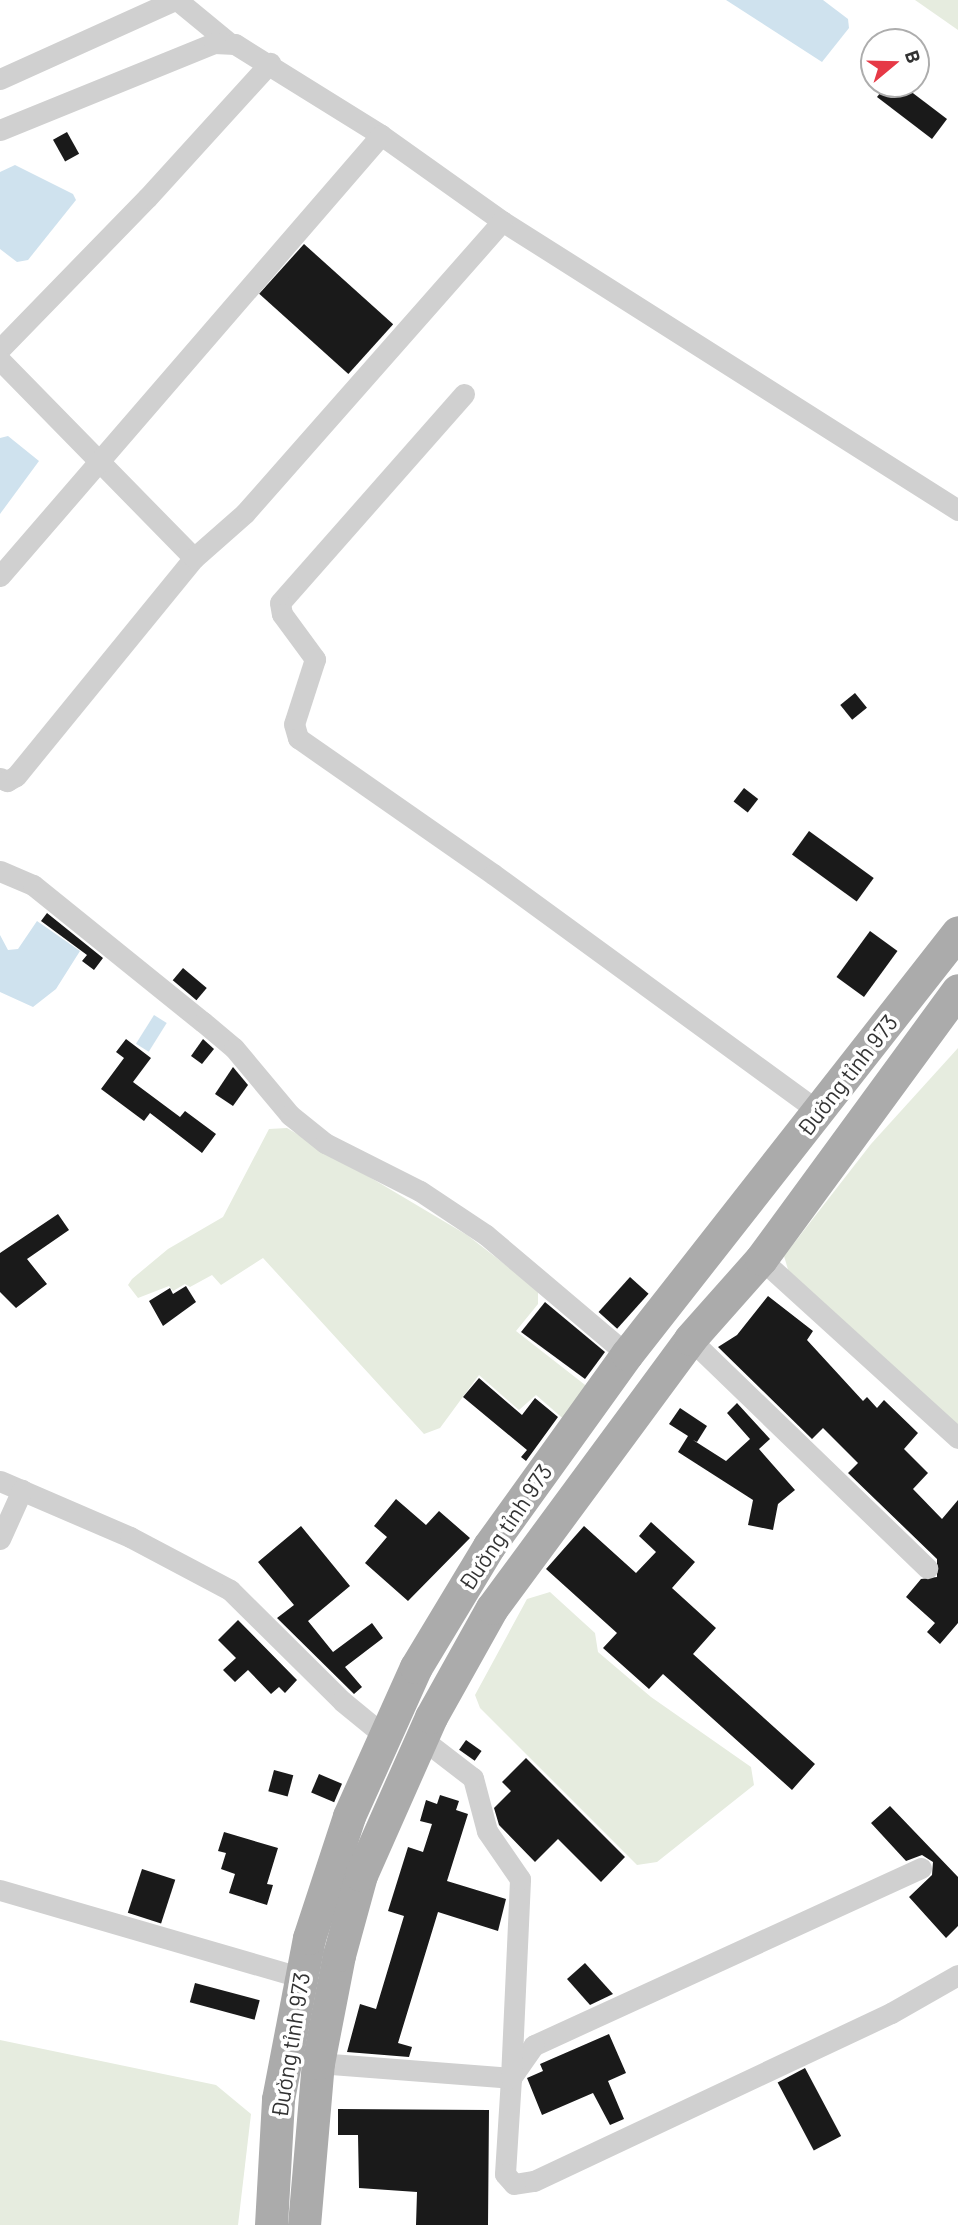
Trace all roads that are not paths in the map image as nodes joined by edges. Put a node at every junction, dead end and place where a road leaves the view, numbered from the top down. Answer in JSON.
{"nodes":[{"id":1,"x":176,"y":0,"type":"edge"},
{"id":2,"x":227,"y":41,"type":"junction"},
{"id":3,"x":270,"y":63,"type":"junction"},
{"id":4,"x":0,"y":79,"type":"edge"},
{"id":5,"x":0,"y":130,"type":"edge"},
{"id":6,"x":381,"y":135,"type":"junction"},
{"id":7,"x":502,"y":221,"type":"junction"},
{"id":8,"x":0,"y":349,"type":"edge"},
{"id":9,"x":0,"y":359,"type":"edge"},
{"id":10,"x":464,"y":394,"type":"dead end"},
{"id":11,"x":95,"y":461,"type":"junction"},
{"id":12,"x":958,"y":510,"type":"edge"},
{"id":13,"x":194,"y":558,"type":"junction"},
{"id":14,"x":0,"y":576,"type":"edge"},
{"id":15,"x":0,"y":778,"type":"edge"},
{"id":16,"x":0,"y":871,"type":"edge"},
{"id":17,"x":958,"y":932,"type":"edge"},
{"id":18,"x":958,"y":990,"type":"edge"},
{"id":19,"x":819,"y":1112,"type":"junction"},
{"id":20,"x":761,"y":1259,"type":"junction"},
{"id":21,"x":690,"y":1339,"type":"junction"},
{"id":22,"x":627,"y":1354,"type":"junction"},
{"id":23,"x":958,"y":1438,"type":"edge"},
{"id":24,"x":0,"y":1481,"type":"edge"},
{"id":25,"x":22,"y":1490,"type":"junction"},
{"id":26,"x":0,"y":1539,"type":"edge"},
{"id":27,"x":927,"y":1568,"type":"dead end"},
{"id":28,"x":386,"y":1737,"type":"junction"},
{"id":29,"x":421,"y":1738,"type":"junction"},
{"id":30,"x":921,"y":1868,"type":"dead end"},
{"id":31,"x":0,"y":1890,"type":"edge"},
{"id":32,"x":958,"y":1975,"type":"edge"},
{"id":33,"x":299,"y":1978,"type":"junction"},
{"id":34,"x":318,"y":2063,"type":"junction"},
{"id":35,"x":511,"y":2078,"type":"junction"},
{"id":36,"x":271,"y":2225,"type":"edge"},
{"id":37,"x":304,"y":2225,"type":"edge"}],
"edges":[{"from":1,"to":2,"type":"street"},
{"from":1,"to":4,"type":"street"},
{"from":2,"to":3,"type":"street"},
{"from":2,"to":5,"type":"street"},
{"from":3,"to":6,"type":"street"},
{"from":3,"to":8,"type":"street"},
{"from":6,"to":7,"type":"street"},
{"from":6,"to":11,"type":"street"},
{"from":7,"to":12,"type":"street"},
{"from":7,"to":13,"type":"street"},
{"from":9,"to":11,"type":"street"},
{"from":10,"to":19,"type":"street"},
{"from":11,"to":13,"type":"street"},
{"from":11,"to":14,"type":"street"},
{"from":13,"to":15,"type":"street"},
{"from":16,"to":22,"type":"street"},
{"from":17,"to":19,"type":"main road","name":"Đường tỉnh 973"},
{"from":18,"to":20,"type":"main road","name":"Đường tỉnh 973"},
{"from":19,"to":22,"type":"main road","name":"Đường tỉnh 973"},
{"from":20,"to":21,"type":"main road","name":"Đường tỉnh 973"},
{"from":20,"to":23,"type":"street"},
{"from":21,"to":27,"type":"street"},
{"from":21,"to":29,"type":"main road","name":"Đường tỉnh 973"},
{"from":22,"to":28,"type":"main road","name":"Đường tỉnh 973"},
{"from":24,"to":25,"type":"street"},
{"from":25,"to":26,"type":"street"},
{"from":25,"to":28,"type":"street"},
{"from":28,"to":33,"type":"main road","name":"Đường tỉnh 973"},
{"from":29,"to":34,"type":"main road","name":"Đường tỉnh 973"},
{"from":29,"to":35,"type":"street"},
{"from":30,"to":35,"type":"street"},
{"from":31,"to":33,"type":"street"},
{"from":32,"to":35,"type":"street"},
{"from":33,"to":36,"type":"main road","name":"Đường tỉnh 973"},
{"from":34,"to":35,"type":"street"},
{"from":34,"to":37,"type":"main road","name":"Đường tỉnh 973"}]}
